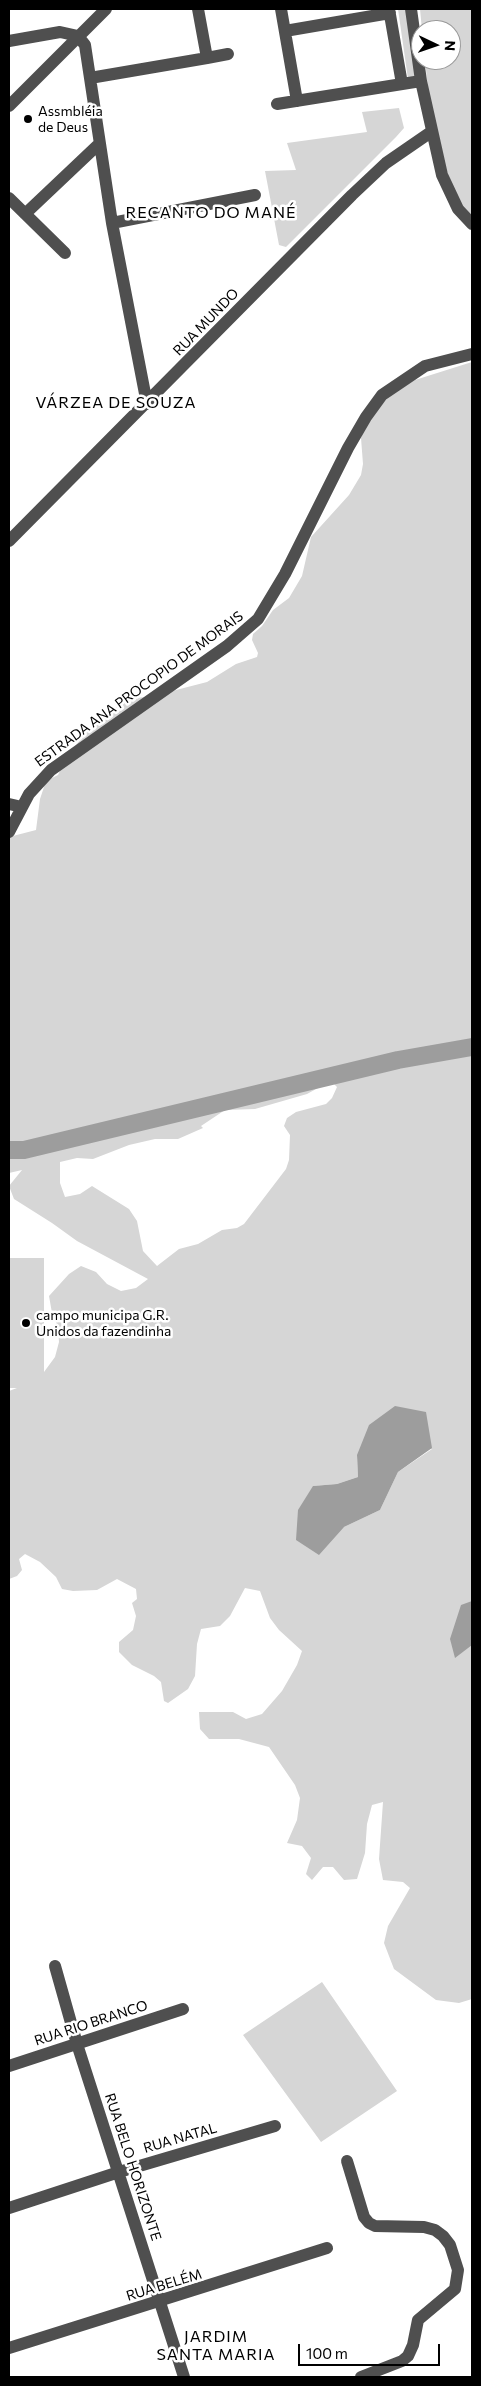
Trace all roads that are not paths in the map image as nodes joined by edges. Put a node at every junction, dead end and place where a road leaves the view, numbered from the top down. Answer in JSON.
{"nodes":[{"id":1,"x":106,"y":9,"type":"edge"},
{"id":2,"x":198,"y":9,"type":"edge"},
{"id":3,"x":281,"y":9,"type":"edge"},
{"id":4,"x":412,"y":9,"type":"edge"},
{"id":5,"x":390,"y":11,"type":"edge"},
{"id":6,"x":285,"y":31,"type":"junction"},
{"id":7,"x":78,"y":36,"type":"junction"},
{"id":8,"x":9,"y":41,"type":"edge"},
{"id":9,"x":228,"y":54,"type":"dead end"},
{"id":10,"x":207,"y":58,"type":"junction"},
{"id":11,"x":90,"y":78,"type":"junction"},
{"id":12,"x":421,"y":81,"type":"junction"},
{"id":13,"x":402,"y":84,"type":"junction"},
{"id":14,"x":298,"y":101,"type":"junction"},
{"id":15,"x":277,"y":104,"type":"dead end"},
{"id":16,"x":9,"y":106,"type":"edge"},
{"id":17,"x":432,"y":132,"type":"junction"},
{"id":18,"x":100,"y":143,"type":"junction"},
{"id":19,"x":255,"y":195,"type":"dead end"},
{"id":20,"x":9,"y":198,"type":"edge"},
{"id":21,"x":25,"y":214,"type":"junction"},
{"id":22,"x":112,"y":222,"type":"junction"},
{"id":23,"x":472,"y":224,"type":"edge"},
{"id":24,"x":65,"y":253,"type":"dead end"},
{"id":25,"x":472,"y":354,"type":"edge"},
{"id":26,"x":147,"y":404,"type":"junction"},
{"id":27,"x":9,"y":540,"type":"edge"},
{"id":28,"x":9,"y":804,"type":"edge"},
{"id":29,"x":22,"y":807,"type":"junction"},
{"id":30,"x":9,"y":832,"type":"edge"},
{"id":31,"x":55,"y":1966,"type":"dead end"},
{"id":32,"x":183,"y":2009,"type":"dead end"},
{"id":33,"x":77,"y":2044,"type":"junction"},
{"id":34,"x":9,"y":2066,"type":"edge"},
{"id":35,"x":275,"y":2126,"type":"dead end"},
{"id":36,"x":347,"y":2160,"type":"dead end"},
{"id":37,"x":120,"y":2172,"type":"junction"},
{"id":38,"x":9,"y":2208,"type":"edge"},
{"id":39,"x":327,"y":2248,"type":"dead end"},
{"id":40,"x":160,"y":2302,"type":"junction"},
{"id":41,"x":9,"y":2348,"type":"edge"},
{"id":42,"x":184,"y":2377,"type":"edge"},
{"id":43,"x":361,"y":2377,"type":"edge"}],
"edges":[{"from":1,"to":7,"type":"street"},
{"from":2,"to":10,"type":"street"},
{"from":3,"to":6,"type":"street"},
{"from":4,"to":12,"type":"street"},
{"from":5,"to":6,"type":"street"},
{"from":5,"to":13,"type":"street"},
{"from":6,"to":14,"type":"street"},
{"from":7,"to":8,"type":"street"},
{"from":7,"to":11,"type":"street"},
{"from":7,"to":16,"type":"street"},
{"from":9,"to":10,"type":"street"},
{"from":10,"to":11,"type":"street"},
{"from":11,"to":18,"type":"street"},
{"from":12,"to":13,"type":"street"},
{"from":12,"to":17,"type":"street"},
{"from":13,"to":14,"type":"street"},
{"from":14,"to":15,"type":"street"},
{"from":17,"to":23,"type":"street"},
{"from":17,"to":26,"type":"street","name":"RUA MUNDO"},
{"from":18,"to":21,"type":"street"},
{"from":18,"to":22,"type":"street"},
{"from":19,"to":22,"type":"street"},
{"from":20,"to":21,"type":"street"},
{"from":21,"to":24,"type":"street"},
{"from":22,"to":26,"type":"street"},
{"from":25,"to":29,"type":"street","name":"ESTRADA ANA PROCOPIO DE MORAIS"},
{"from":26,"to":27,"type":"street","name":"RUA MUNDO"},
{"from":28,"to":29,"type":"street"},
{"from":29,"to":30,"type":"street","name":"ESTRADA ANA PROCOPIO DE MORAIS"},
{"from":31,"to":33,"type":"street","name":"RUA BELO HORIZONTE"},
{"from":32,"to":33,"type":"street","name":"RUA RIO BRANCO"},
{"from":33,"to":34,"type":"street","name":"RUA RIO BRANCO"},
{"from":33,"to":37,"type":"street","name":"RUA BELO HORIZONTE"},
{"from":35,"to":37,"type":"street","name":"RUA NATAL"},
{"from":36,"to":43,"type":"street"},
{"from":37,"to":38,"type":"street","name":"RUA NATAL"},
{"from":37,"to":40,"type":"street","name":"RUA BELO HORIZONTE"},
{"from":39,"to":40,"type":"street","name":"RUA BELÉM"},
{"from":40,"to":41,"type":"street","name":"RUA BELÉM"},
{"from":40,"to":42,"type":"street","name":"RUA BELO HORIZONTE"}]}
